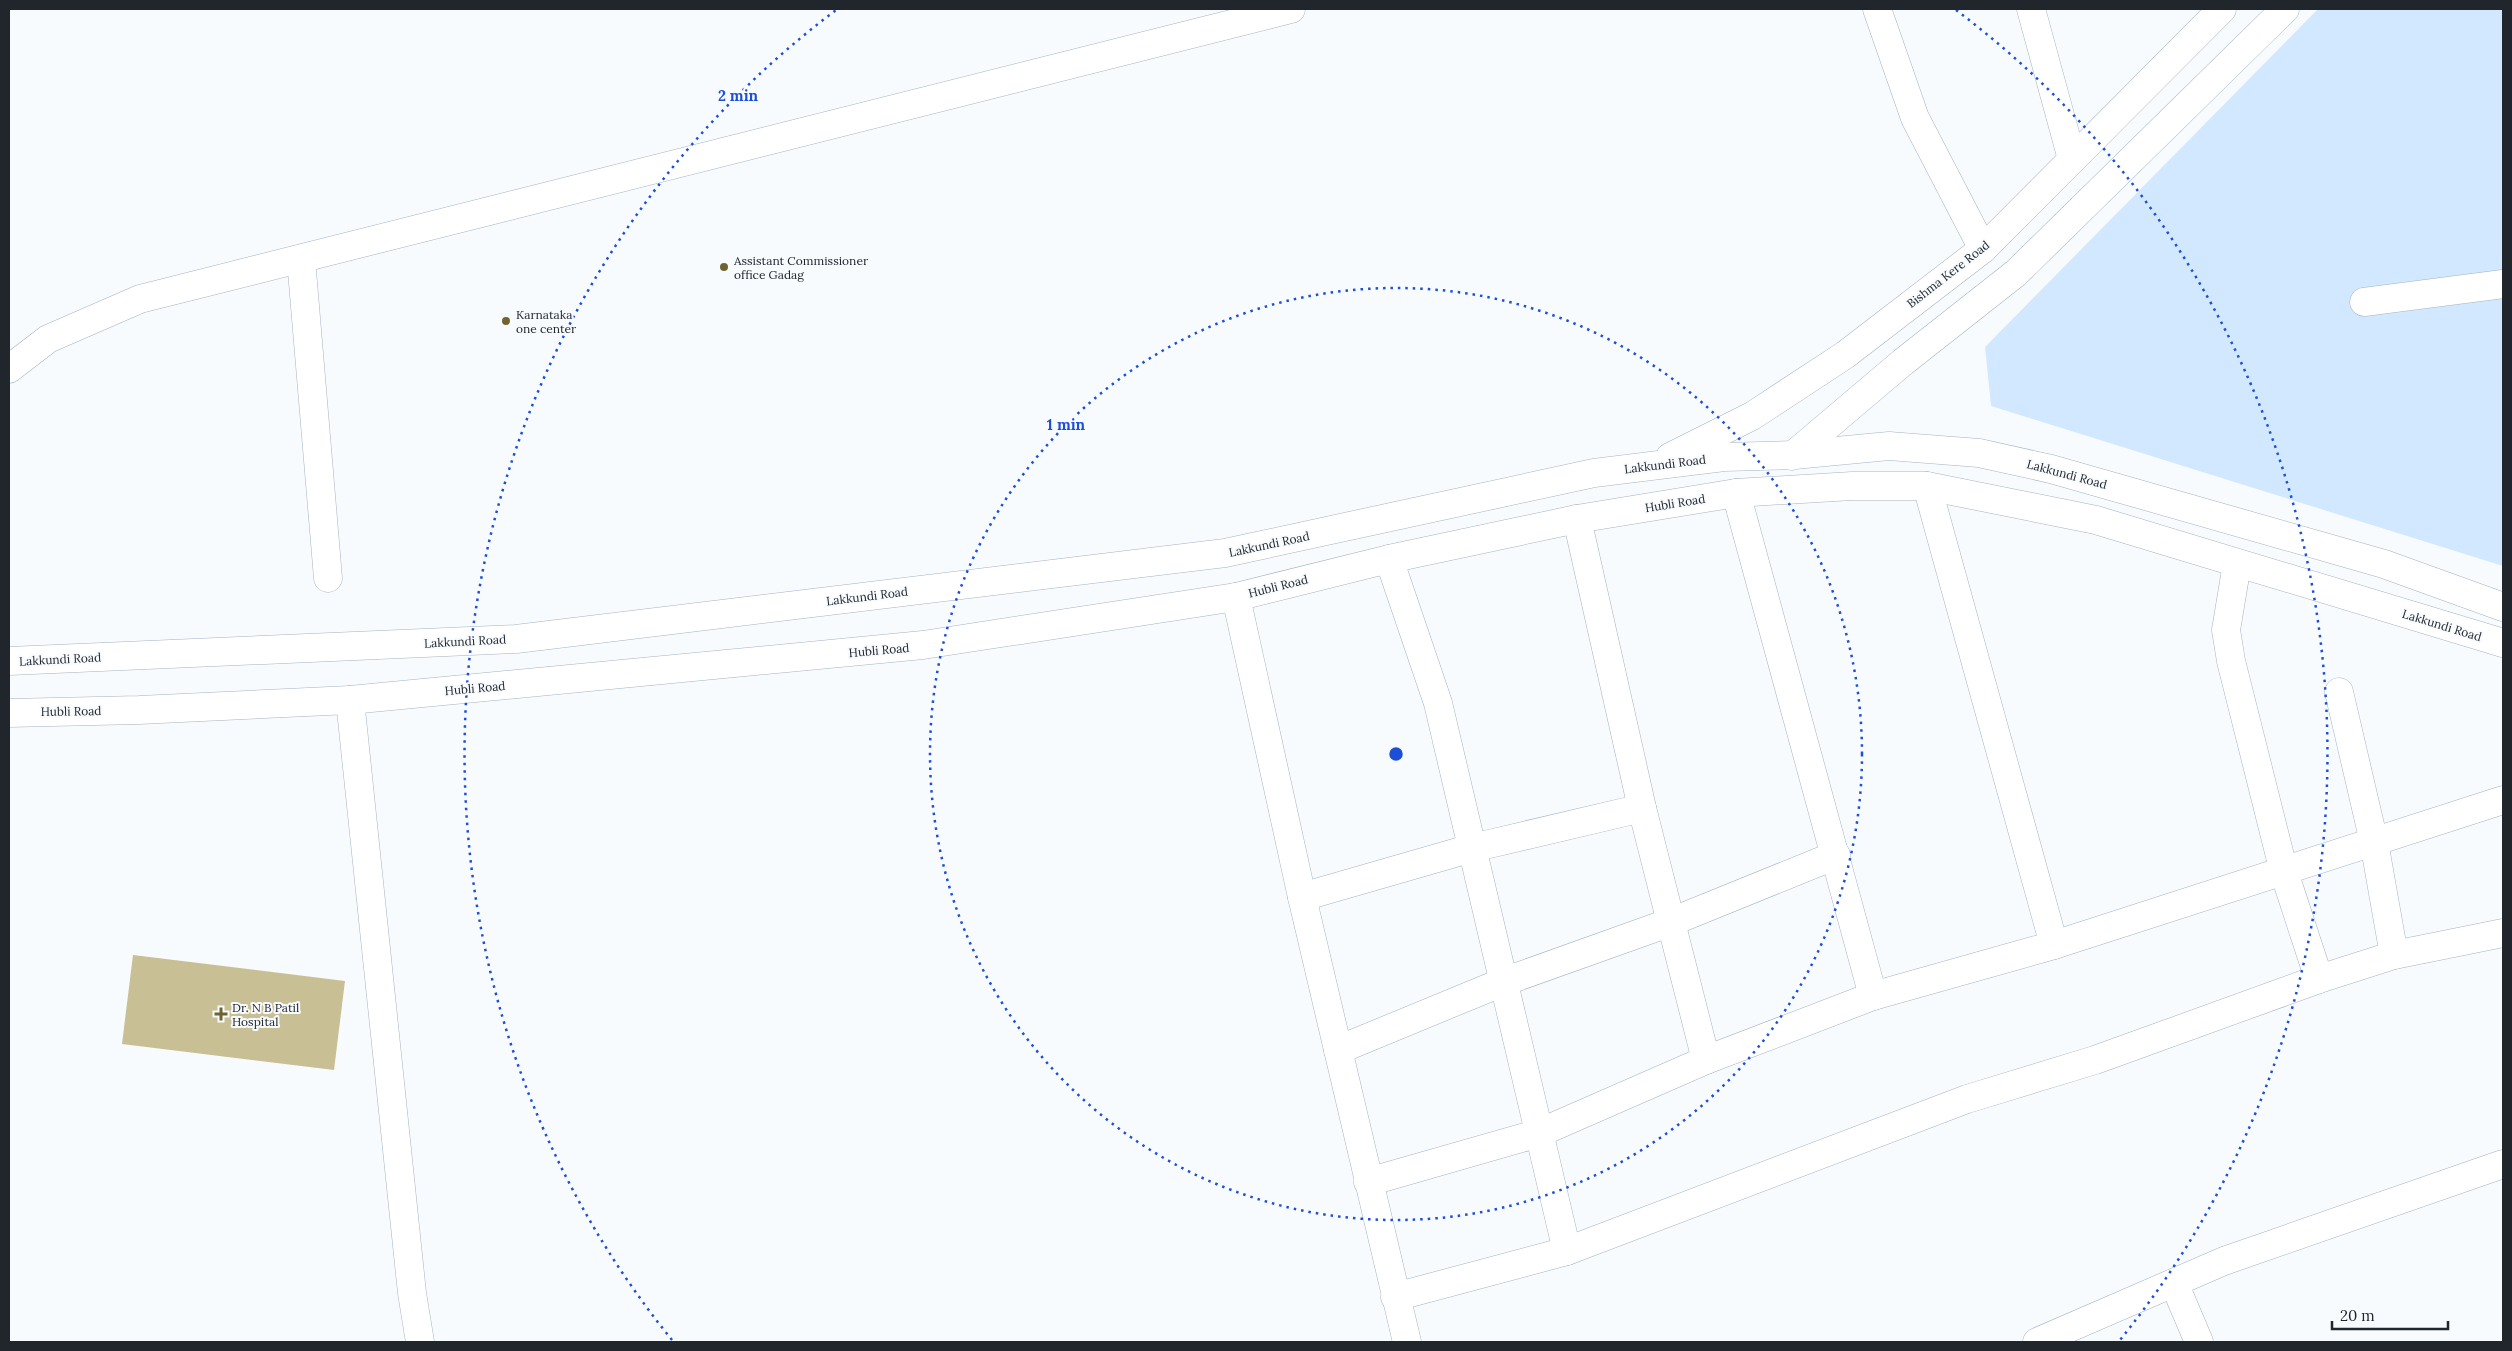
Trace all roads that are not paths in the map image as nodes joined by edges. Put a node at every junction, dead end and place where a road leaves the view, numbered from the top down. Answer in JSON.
{"nodes":[{"id":1,"x":1291,"y":9,"type":"edge"},
{"id":2,"x":1877,"y":9,"type":"edge"},
{"id":3,"x":2031,"y":9,"type":"edge"},
{"id":4,"x":2222,"y":9,"type":"edge"},
{"id":5,"x":2286,"y":9,"type":"edge"},
{"id":6,"x":1213,"y":19,"type":"edge"},
{"id":7,"x":2072,"y":159,"type":"junction"},
{"id":8,"x":1983,"y":249,"type":"junction"},
{"id":9,"x":301,"y":259,"type":"junction"},
{"id":10,"x":2503,"y":284,"type":"edge"},
{"id":11,"x":2364,"y":302,"type":"dead end"},
{"id":12,"x":9,"y":369,"type":"edge"},
{"id":13,"x":1794,"y":454,"type":"junction"},
{"id":14,"x":1653,"y":466,"type":"junction"},
{"id":15,"x":1927,"y":486,"type":"junction"},
{"id":16,"x":1736,"y":493,"type":"junction"},
{"id":17,"x":1576,"y":519,"type":"junction"},
{"id":18,"x":1389,"y":558,"type":"junction"},
{"id":19,"x":2237,"y":564,"type":"junction"},
{"id":20,"x":328,"y":578,"type":"dead end"},
{"id":21,"x":1236,"y":597,"type":"junction"},
{"id":22,"x":2503,"y":607,"type":"edge"},
{"id":23,"x":2503,"y":643,"type":"edge"},
{"id":24,"x":9,"y":661,"type":"edge"},
{"id":25,"x":2339,"y":692,"type":"dead end"},
{"id":26,"x":350,"y":700,"type":"junction"},
{"id":27,"x":9,"y":713,"type":"edge"},
{"id":28,"x":2503,"y":800,"type":"edge"},
{"id":29,"x":1642,"y":808,"type":"junction"},
{"id":30,"x":2374,"y":842,"type":"junction"},
{"id":31,"x":1472,"y":848,"type":"junction"},
{"id":32,"x":1836,"y":855,"type":"junction"},
{"id":33,"x":2284,"y":872,"type":"junction"},
{"id":34,"x":1302,"y":897,"type":"junction"},
{"id":35,"x":1671,"y":922,"type":"junction"},
{"id":36,"x":2503,"y":933,"type":"edge"},
{"id":37,"x":2054,"y":945,"type":"junction"},
{"id":38,"x":2394,"y":955,"type":"junction"},
{"id":39,"x":2319,"y":979,"type":"junction"},
{"id":40,"x":1503,"y":982,"type":"junction"},
{"id":41,"x":1873,"y":996,"type":"junction"},
{"id":42,"x":1338,"y":1050,"type":"junction"},
{"id":43,"x":1706,"y":1060,"type":"junction"},
{"id":44,"x":1539,"y":1133,"type":"junction"},
{"id":45,"x":2503,"y":1164,"type":"edge"},
{"id":46,"x":1368,"y":1182,"type":"junction"},
{"id":47,"x":1567,"y":1251,"type":"junction"},
{"id":48,"x":2174,"y":1283,"type":"junction"},
{"id":49,"x":1395,"y":1297,"type":"junction"},
{"id":50,"x":420,"y":1342,"type":"edge"},
{"id":51,"x":1407,"y":1342,"type":"edge"},
{"id":52,"x":2037,"y":1342,"type":"edge"},
{"id":53,"x":2199,"y":1342,"type":"edge"}],
"edges":[{"from":1,"to":6,"type":"street"},
{"from":2,"to":8,"type":"street"},
{"from":3,"to":7,"type":"street"},
{"from":4,"to":7,"type":"street","name":"Bishma Kere Road"},
{"from":5,"to":13,"type":"street"},
{"from":6,"to":9,"type":"street"},
{"from":7,"to":8,"type":"street","name":"Bishma Kere Road"},
{"from":8,"to":14,"type":"street","name":"Bishma Kere Road"},
{"from":9,"to":12,"type":"street"},
{"from":9,"to":20,"type":"street"},
{"from":10,"to":11,"type":"street"},
{"from":13,"to":14,"type":"street","name":"Lakkundi Road"},
{"from":13,"to":16,"type":"street"},
{"from":13,"to":22,"type":"street","name":"Lakkundi Road"},
{"from":14,"to":24,"type":"street","name":"Lakkundi Road"},
{"from":15,"to":16,"type":"street","name":"Lakkundi Road"},
{"from":15,"to":19,"type":"street","name":"Lakkundi Road"},
{"from":15,"to":37,"type":"street"},
{"from":16,"to":17,"type":"street","name":"Hubli Road"},
{"from":16,"to":32,"type":"street"},
{"from":17,"to":18,"type":"street","name":"Hubli Road"},
{"from":17,"to":29,"type":"street"},
{"from":18,"to":21,"type":"street","name":"Hubli Road"},
{"from":18,"to":31,"type":"street"},
{"from":19,"to":23,"type":"street","name":"Lakkundi Road"},
{"from":19,"to":33,"type":"street"},
{"from":21,"to":26,"type":"street","name":"Hubli Road"},
{"from":21,"to":34,"type":"street"},
{"from":25,"to":30,"type":"street"},
{"from":26,"to":27,"type":"street","name":"Hubli Road"},
{"from":26,"to":50,"type":"street"},
{"from":28,"to":30,"type":"street"},
{"from":29,"to":31,"type":"street"},
{"from":29,"to":35,"type":"street"},
{"from":30,"to":33,"type":"street"},
{"from":30,"to":38,"type":"street"},
{"from":31,"to":34,"type":"street"},
{"from":31,"to":40,"type":"street"},
{"from":32,"to":35,"type":"street"},
{"from":32,"to":41,"type":"street"},
{"from":33,"to":37,"type":"street"},
{"from":33,"to":39,"type":"street"},
{"from":34,"to":42,"type":"street"},
{"from":35,"to":40,"type":"street"},
{"from":35,"to":43,"type":"street"},
{"from":36,"to":38,"type":"street"},
{"from":37,"to":41,"type":"street"},
{"from":38,"to":39,"type":"street"},
{"from":39,"to":47,"type":"street"},
{"from":40,"to":42,"type":"street"},
{"from":40,"to":44,"type":"street"},
{"from":41,"to":43,"type":"street"},
{"from":42,"to":46,"type":"street"},
{"from":43,"to":44,"type":"street"},
{"from":44,"to":46,"type":"street"},
{"from":44,"to":47,"type":"street"},
{"from":45,"to":48,"type":"street"},
{"from":46,"to":49,"type":"street"},
{"from":47,"to":49,"type":"street"},
{"from":48,"to":52,"type":"street"},
{"from":48,"to":53,"type":"street"},
{"from":49,"to":51,"type":"street"}]}
